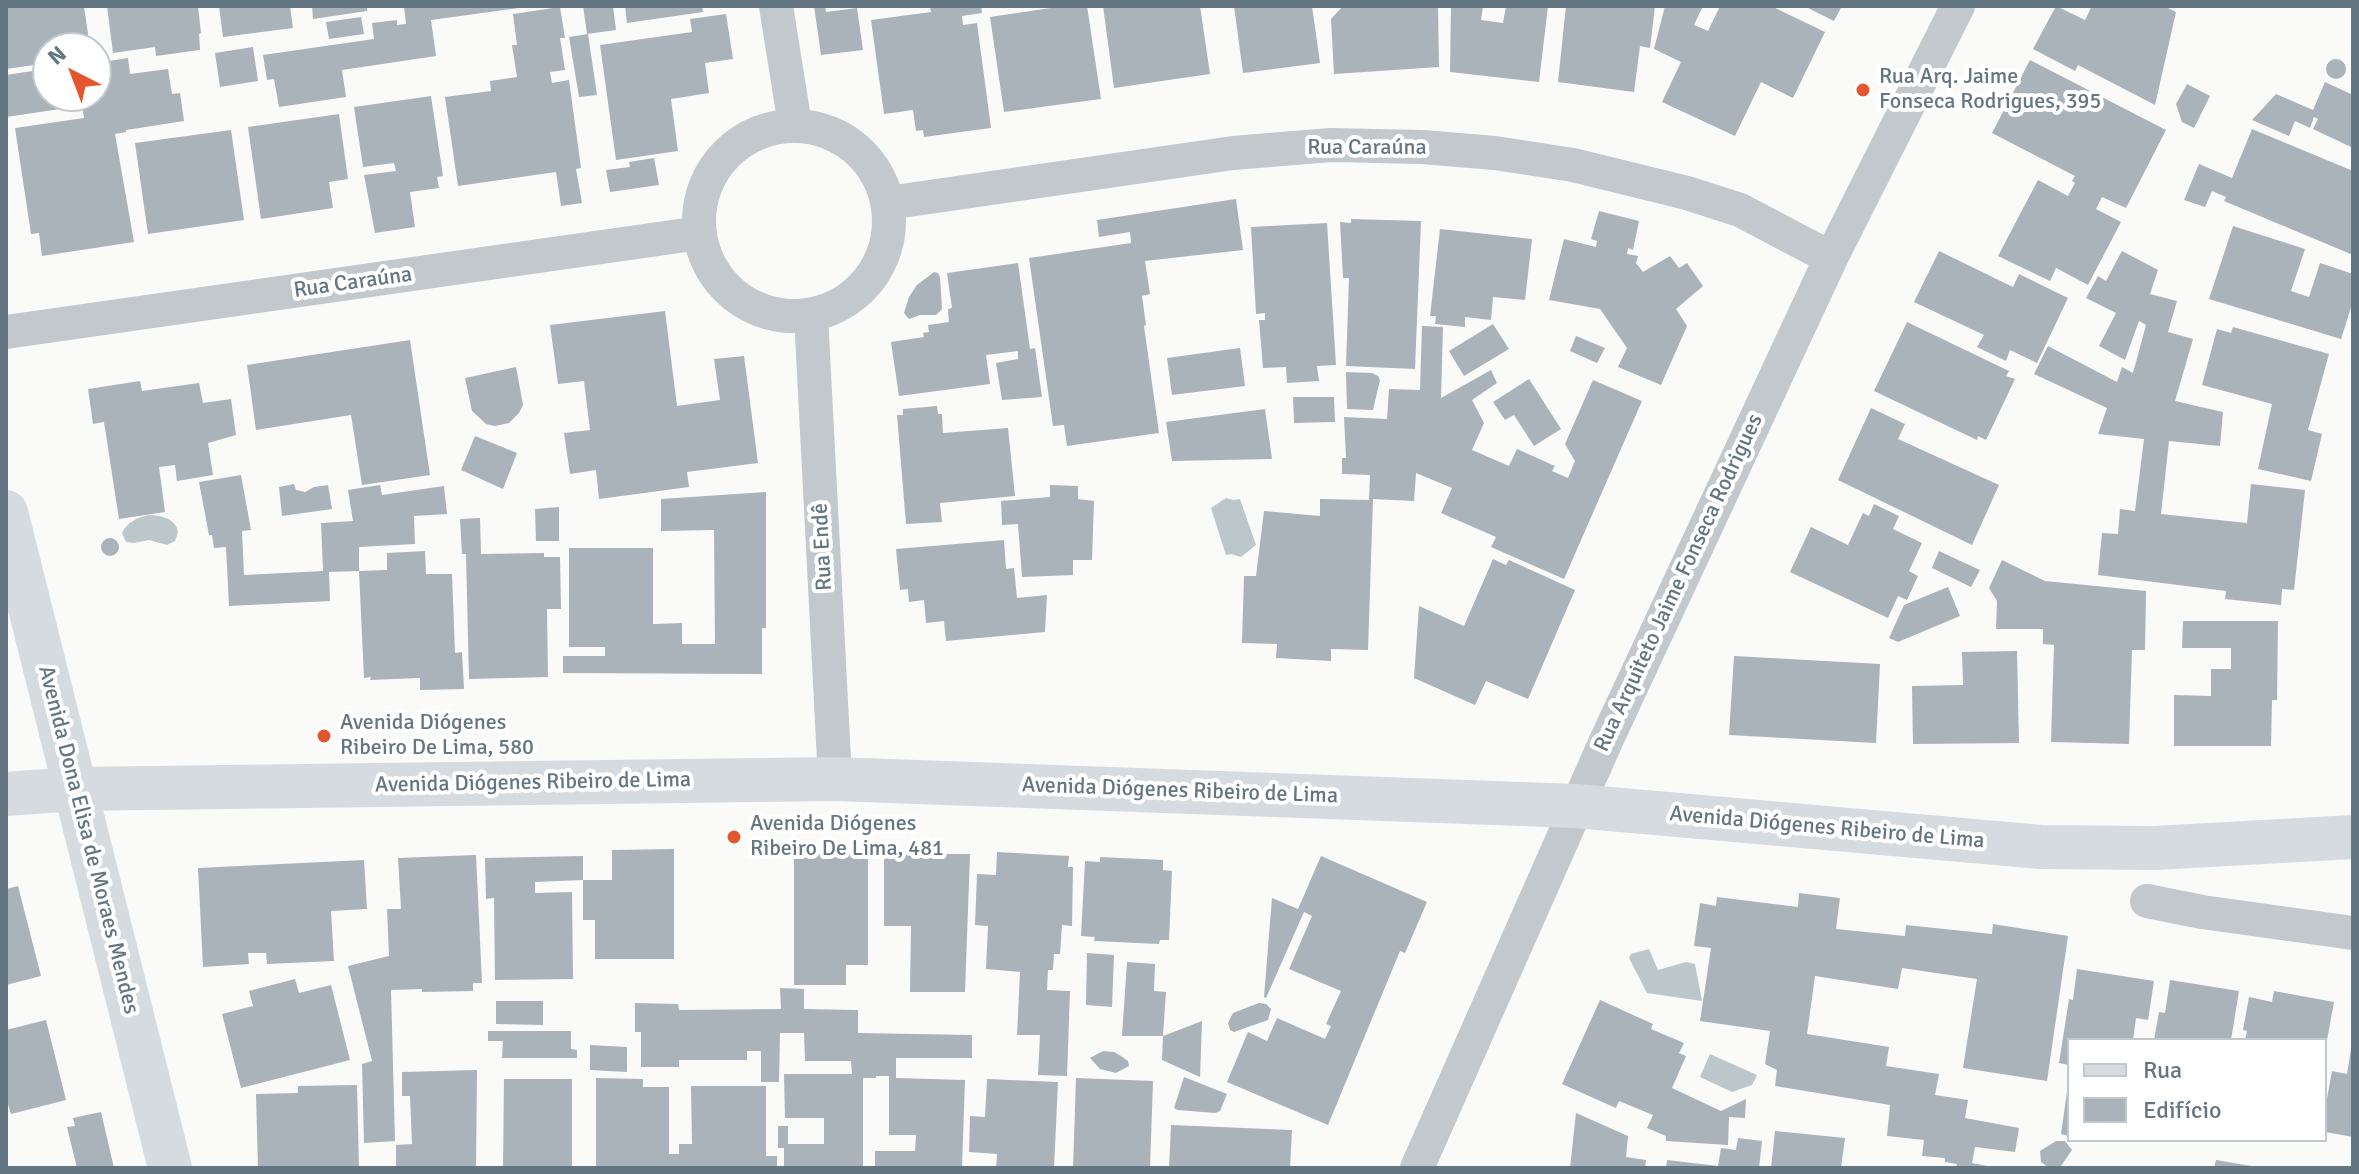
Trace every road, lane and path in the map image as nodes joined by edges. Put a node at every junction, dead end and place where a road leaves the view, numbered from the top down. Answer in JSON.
{"nodes":[{"id":1,"x":776,"y":6,"type":"edge"},
{"id":2,"x":1958,"y":6,"type":"edge"},
{"id":3,"x":795,"y":125,"type":"junction"},
{"id":4,"x":888,"y":203,"type":"junction"},
{"id":5,"x":700,"y":233,"type":"junction"},
{"id":6,"x":1831,"y":258,"type":"junction"},
{"id":7,"x":811,"y":315,"type":"junction"},
{"id":8,"x":6,"y":332,"type":"edge"},
{"id":9,"x":6,"y":512,"type":"edge"},
{"id":10,"x":835,"y":779,"type":"junction"},
{"id":11,"x":74,"y":789,"type":"junction"},
{"id":12,"x":6,"y":794,"type":"edge"},
{"id":13,"x":1576,"y":806,"type":"junction"},
{"id":14,"x":2353,"y":837,"type":"edge"},
{"id":15,"x":2147,"y":901,"type":"dead end"},
{"id":16,"x":2352,"y":928,"type":"edge"},
{"id":17,"x":170,"y":1168,"type":"edge"},
{"id":18,"x":1417,"y":1168,"type":"edge"}],
"edges":[{"from":1,"to":3,"type":"street"},
{"from":2,"to":6,"type":"street","name":"Rua Arquiteto Jaime Fonseca Rodrigues"},
{"from":3,"to":4,"type":"street"},
{"from":3,"to":5,"type":"street"},
{"from":4,"to":6,"type":"street","name":"Rua Caraúna"},
{"from":4,"to":7,"type":"street"},
{"from":5,"to":7,"type":"street"},
{"from":5,"to":8,"type":"street","name":"Rua Caraúna"},
{"from":6,"to":13,"type":"street","name":"Rua Arquiteto Jaime Fonseca Rodrigues"},
{"from":7,"to":10,"type":"street","name":"Rua Endê"},
{"from":9,"to":11,"type":"main road","name":"Avenida Dona Elisa de Moraes Mendes"},
{"from":10,"to":11,"type":"main road","name":"Avenida Diógenes Ribeiro de Lima"},
{"from":10,"to":13,"type":"main road","name":"Avenida Diógenes Ribeiro de Lima"},
{"from":11,"to":12,"type":"main road","name":"Avenida Diógenes Ribeiro de Lima"},
{"from":11,"to":17,"type":"main road","name":"Avenida Dona Elisa de Moraes Mendes"},
{"from":13,"to":14,"type":"main road","name":"Avenida Diógenes Ribeiro de Lima"},
{"from":13,"to":18,"type":"street","name":"Rua Arquiteto Jaime Fonseca Rodrigues"},
{"from":15,"to":16,"type":"street"}]}
